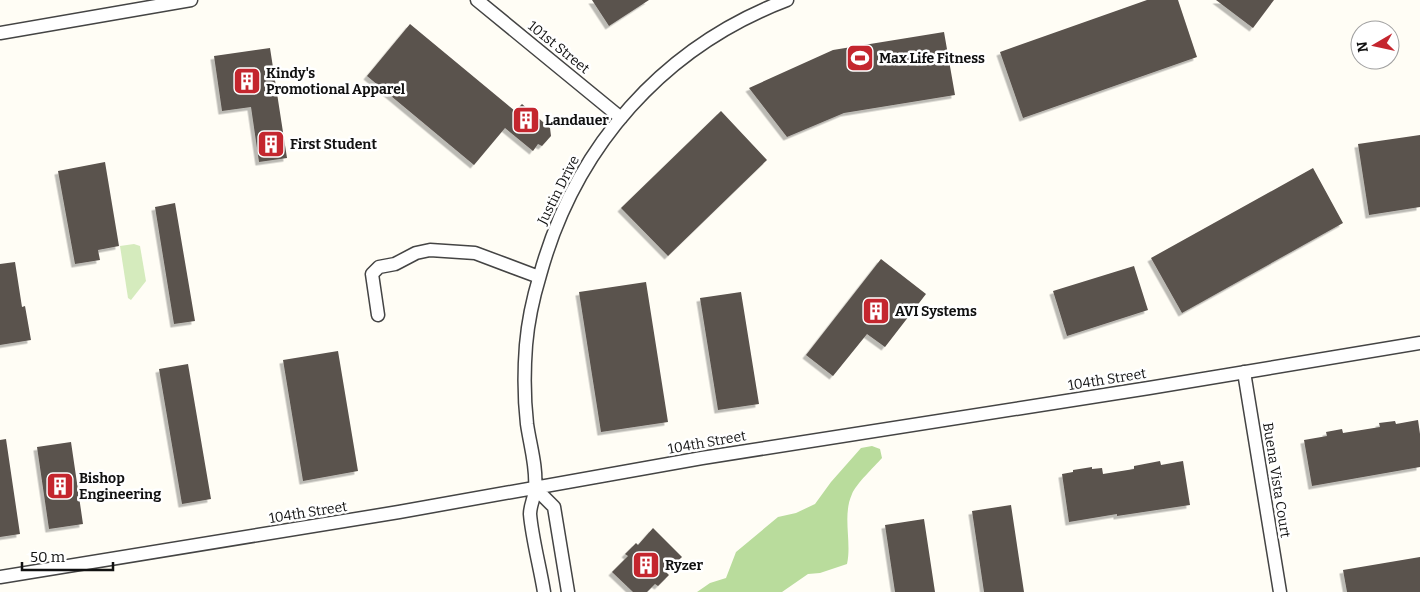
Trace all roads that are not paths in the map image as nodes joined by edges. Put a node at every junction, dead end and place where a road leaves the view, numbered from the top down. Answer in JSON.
{"nodes":[{"id":1,"x":192,"y":0,"type":"edge"},
{"id":2,"x":478,"y":0,"type":"edge"},
{"id":3,"x":787,"y":0,"type":"edge"},
{"id":4,"x":0,"y":33,"type":"edge"},
{"id":5,"x":621,"y":118,"type":"junction"},
{"id":6,"x":539,"y":277,"type":"junction"},
{"id":7,"x":378,"y":315,"type":"dead end"},
{"id":8,"x":1420,"y":343,"type":"edge"},
{"id":9,"x":1244,"y":372,"type":"junction"},
{"id":10,"x":535,"y":488,"type":"junction"},
{"id":11,"x":0,"y":577,"type":"edge"},
{"id":12,"x":544,"y":592,"type":"edge"},
{"id":13,"x":568,"y":592,"type":"edge"},
{"id":14,"x":1280,"y":592,"type":"edge"}],
"edges":[{"from":1,"to":4,"type":"street"},
{"from":2,"to":5,"type":"street","name":"101st Street"},
{"from":3,"to":5,"type":"street","name":"Justin Drive"},
{"from":5,"to":6,"type":"street","name":"Justin Drive"},
{"from":6,"to":7,"type":"street"},
{"from":6,"to":10,"type":"street","name":"Justin Drive"},
{"from":8,"to":9,"type":"street","name":"104th Street"},
{"from":9,"to":10,"type":"street","name":"104th Street"},
{"from":9,"to":14,"type":"street","name":"Buena Vista Court"},
{"from":10,"to":11,"type":"street","name":"104th Street"},
{"from":10,"to":12,"type":"street","name":"Justin Drive"},
{"from":10,"to":13,"type":"street"}]}
